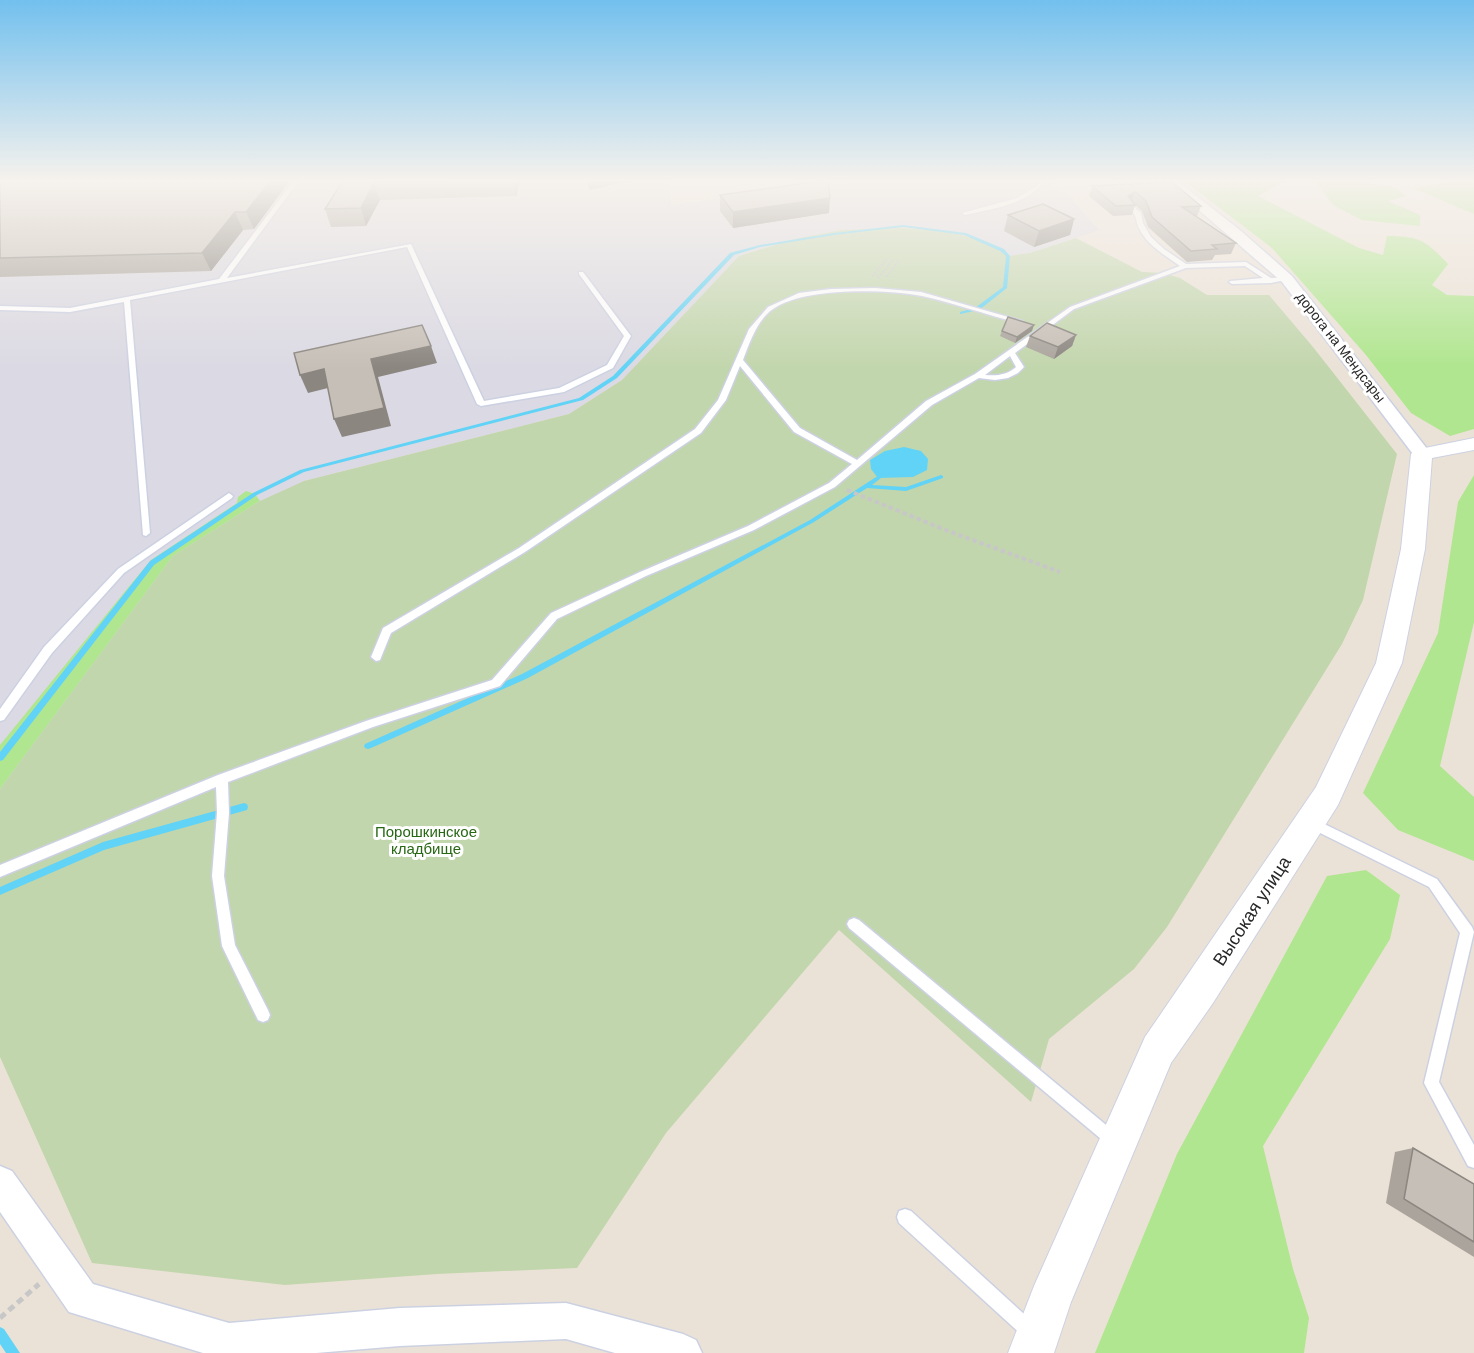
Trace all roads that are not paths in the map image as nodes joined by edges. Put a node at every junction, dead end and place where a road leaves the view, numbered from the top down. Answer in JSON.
{"nodes":[{"id":1,"x":250,"y":242,"type":"edge"},
{"id":2,"x":1153,"y":242,"type":"edge"},
{"id":3,"x":1246,"y":242,"type":"edge"},
{"id":4,"x":1185,"y":266,"type":"junction"},
{"id":5,"x":581,"y":273,"type":"dead end"},
{"id":6,"x":1287,"y":279,"type":"junction"},
{"id":7,"x":222,"y":280,"type":"junction"},
{"id":8,"x":1271,"y":281,"type":"junction"},
{"id":9,"x":1232,"y":282,"type":"dead end"},
{"id":10,"x":127,"y":299,"type":"junction"},
{"id":11,"x":0,"y":308,"type":"edge"},
{"id":12,"x":1045,"y":329,"type":"junction"},
{"id":13,"x":1011,"y":353,"type":"junction"},
{"id":14,"x":740,"y":361,"type":"junction"},
{"id":15,"x":978,"y":376,"type":"junction"},
{"id":16,"x":1474,"y":444,"type":"edge"},
{"id":17,"x":1422,"y":454,"type":"junction"},
{"id":18,"x":858,"y":464,"type":"junction"},
{"id":19,"x":230,"y":496,"type":"dead end"},
{"id":20,"x":146,"y":533,"type":"dead end"},
{"id":21,"x":376,"y":657,"type":"dead end"},
{"id":22,"x":0,"y":717,"type":"edge"},
{"id":23,"x":222,"y":779,"type":"junction"},
{"id":24,"x":1310,"y":821,"type":"junction"},
{"id":25,"x":0,"y":871,"type":"edge"},
{"id":26,"x":854,"y":924,"type":"dead end"},
{"id":27,"x":263,"y":1015,"type":"dead end"},
{"id":28,"x":1118,"y":1144,"type":"junction"},
{"id":29,"x":1474,"y":1160,"type":"edge"},
{"id":30,"x":0,"y":1183,"type":"edge"},
{"id":31,"x":905,"y":1217,"type":"dead end"},
{"id":32,"x":1034,"y":1345,"type":"edge"},
{"id":33,"x":683,"y":1353,"type":"edge"}],
"edges":[{"from":1,"to":7,"type":"lane"},
{"from":2,"to":4,"type":"lane"},
{"from":3,"to":6,"type":"street","name":"дорога на Мендсары"},
{"from":4,"to":8,"type":"lane"},
{"from":4,"to":12,"type":"lane"},
{"from":5,"to":7,"type":"lane"},
{"from":6,"to":8,"type":"lane"},
{"from":6,"to":17,"type":"street","name":"дорога на Мендсары"},
{"from":7,"to":10,"type":"lane"},
{"from":8,"to":9,"type":"lane"},
{"from":10,"to":11,"type":"lane"},
{"from":10,"to":20,"type":"lane"},
{"from":12,"to":13,"type":"lane"},
{"from":12,"to":14,"type":"lane"},
{"from":13,"to":15,"type":"lane"},
{"from":13,"to":15,"type":"lane"},
{"from":14,"to":18,"type":"lane"},
{"from":14,"to":21,"type":"lane"},
{"from":15,"to":18,"type":"lane"},
{"from":16,"to":17,"type":"street"},
{"from":17,"to":24,"type":"street","name":"Высокая улица"},
{"from":18,"to":23,"type":"lane"},
{"from":19,"to":22,"type":"lane"},
{"from":23,"to":25,"type":"lane"},
{"from":23,"to":27,"type":"lane"},
{"from":24,"to":28,"type":"street","name":"Высокая улица"},
{"from":24,"to":29,"type":"lane"},
{"from":26,"to":28,"type":"lane"},
{"from":28,"to":32,"type":"street","name":"Высокая улица"},
{"from":30,"to":33,"type":"street"},
{"from":31,"to":32,"type":"lane"}]}
